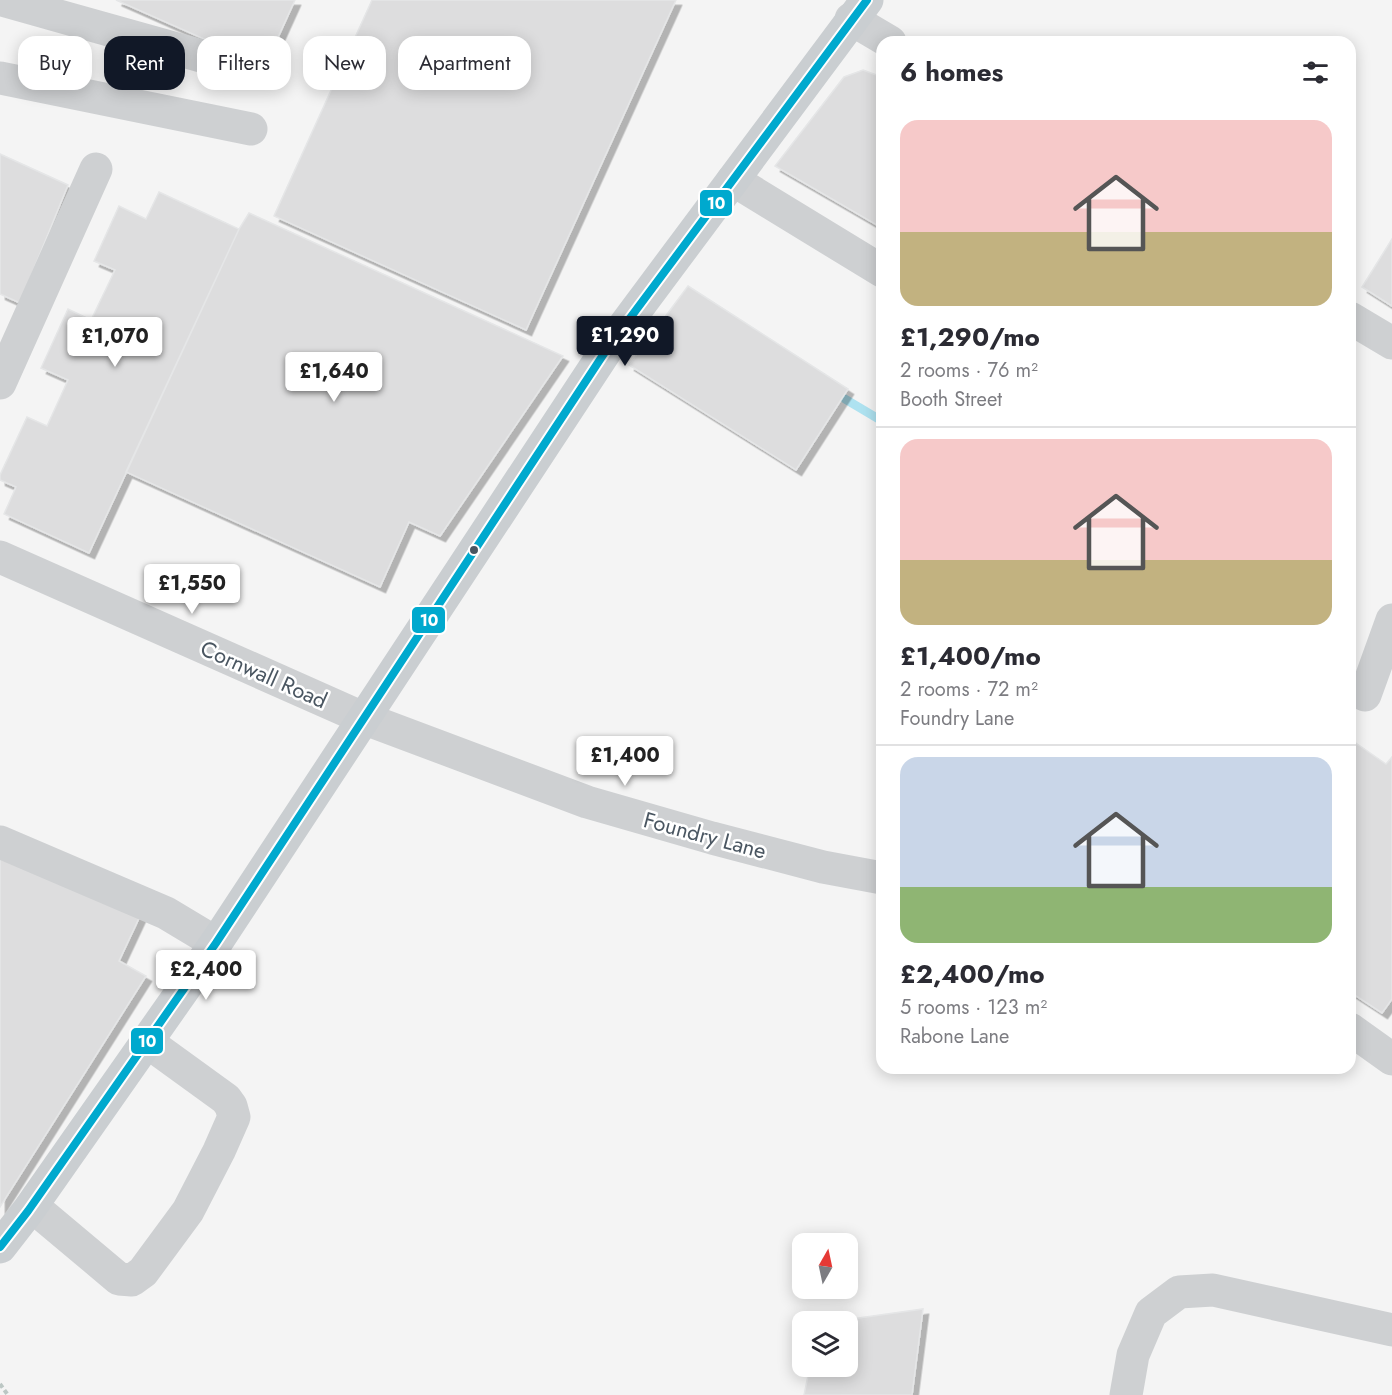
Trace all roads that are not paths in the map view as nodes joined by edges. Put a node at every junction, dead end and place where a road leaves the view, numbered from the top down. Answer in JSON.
{"nodes":[{"id":1,"x":2,"y":0,"type":"edge"},
{"id":2,"x":859,"y":9,"type":"edge"},
{"id":3,"x":884,"y":36,"type":"edge"},
{"id":4,"x":197,"y":55,"type":"edge"},
{"id":5,"x":0,"y":78,"type":"edge"},
{"id":6,"x":251,"y":129,"type":"dead end"},
{"id":7,"x":96,"y":169,"type":"dead end"},
{"id":8,"x":733,"y":180,"type":"junction"},
{"id":9,"x":876,"y":268,"type":"edge"},
{"id":10,"x":1356,"y":322,"type":"edge"},
{"id":11,"x":1392,"y":343,"type":"edge"},
{"id":12,"x":0,"y":383,"type":"edge"},
{"id":13,"x":0,"y":557,"type":"edge"},
{"id":14,"x":1392,"y":620,"type":"edge"},
{"id":15,"x":1365,"y":694,"type":"dead end"},
{"id":16,"x":363,"y":718,"type":"junction"},
{"id":17,"x":0,"y":842,"type":"edge"},
{"id":18,"x":876,"y":877,"type":"edge"},
{"id":19,"x":216,"y":943,"type":"junction"},
{"id":20,"x":1356,"y":1033,"type":"edge"},
{"id":21,"x":146,"y":1041,"type":"junction"},
{"id":22,"x":1392,"y":1059,"type":"edge"},
{"id":23,"x":32,"y":1206,"type":"junction"},
{"id":24,"x":0,"y":1247,"type":"edge"},
{"id":25,"x":1392,"y":1330,"type":"edge"},
{"id":26,"x":1126,"y":1395,"type":"edge"}],
"edges":[{"from":1,"to":4,"type":"street"},
{"from":2,"to":3,"type":"street"},
{"from":2,"to":8,"type":"main road"},
{"from":5,"to":6,"type":"street"},
{"from":7,"to":12,"type":"street"},
{"from":8,"to":9,"type":"street"},
{"from":8,"to":16,"type":"main road"},
{"from":10,"to":11,"type":"street"},
{"from":13,"to":16,"type":"street","name":"Cornwall Road"},
{"from":14,"to":15,"type":"street"},
{"from":16,"to":18,"type":"street","name":"Foundry Lane"},
{"from":16,"to":19,"type":"main road"},
{"from":17,"to":19,"type":"street"},
{"from":19,"to":21,"type":"main road"},
{"from":20,"to":22,"type":"street"},
{"from":21,"to":23,"type":"main road"},
{"from":21,"to":23,"type":"street"},
{"from":23,"to":24,"type":"main road"},
{"from":25,"to":26,"type":"street"}]}
